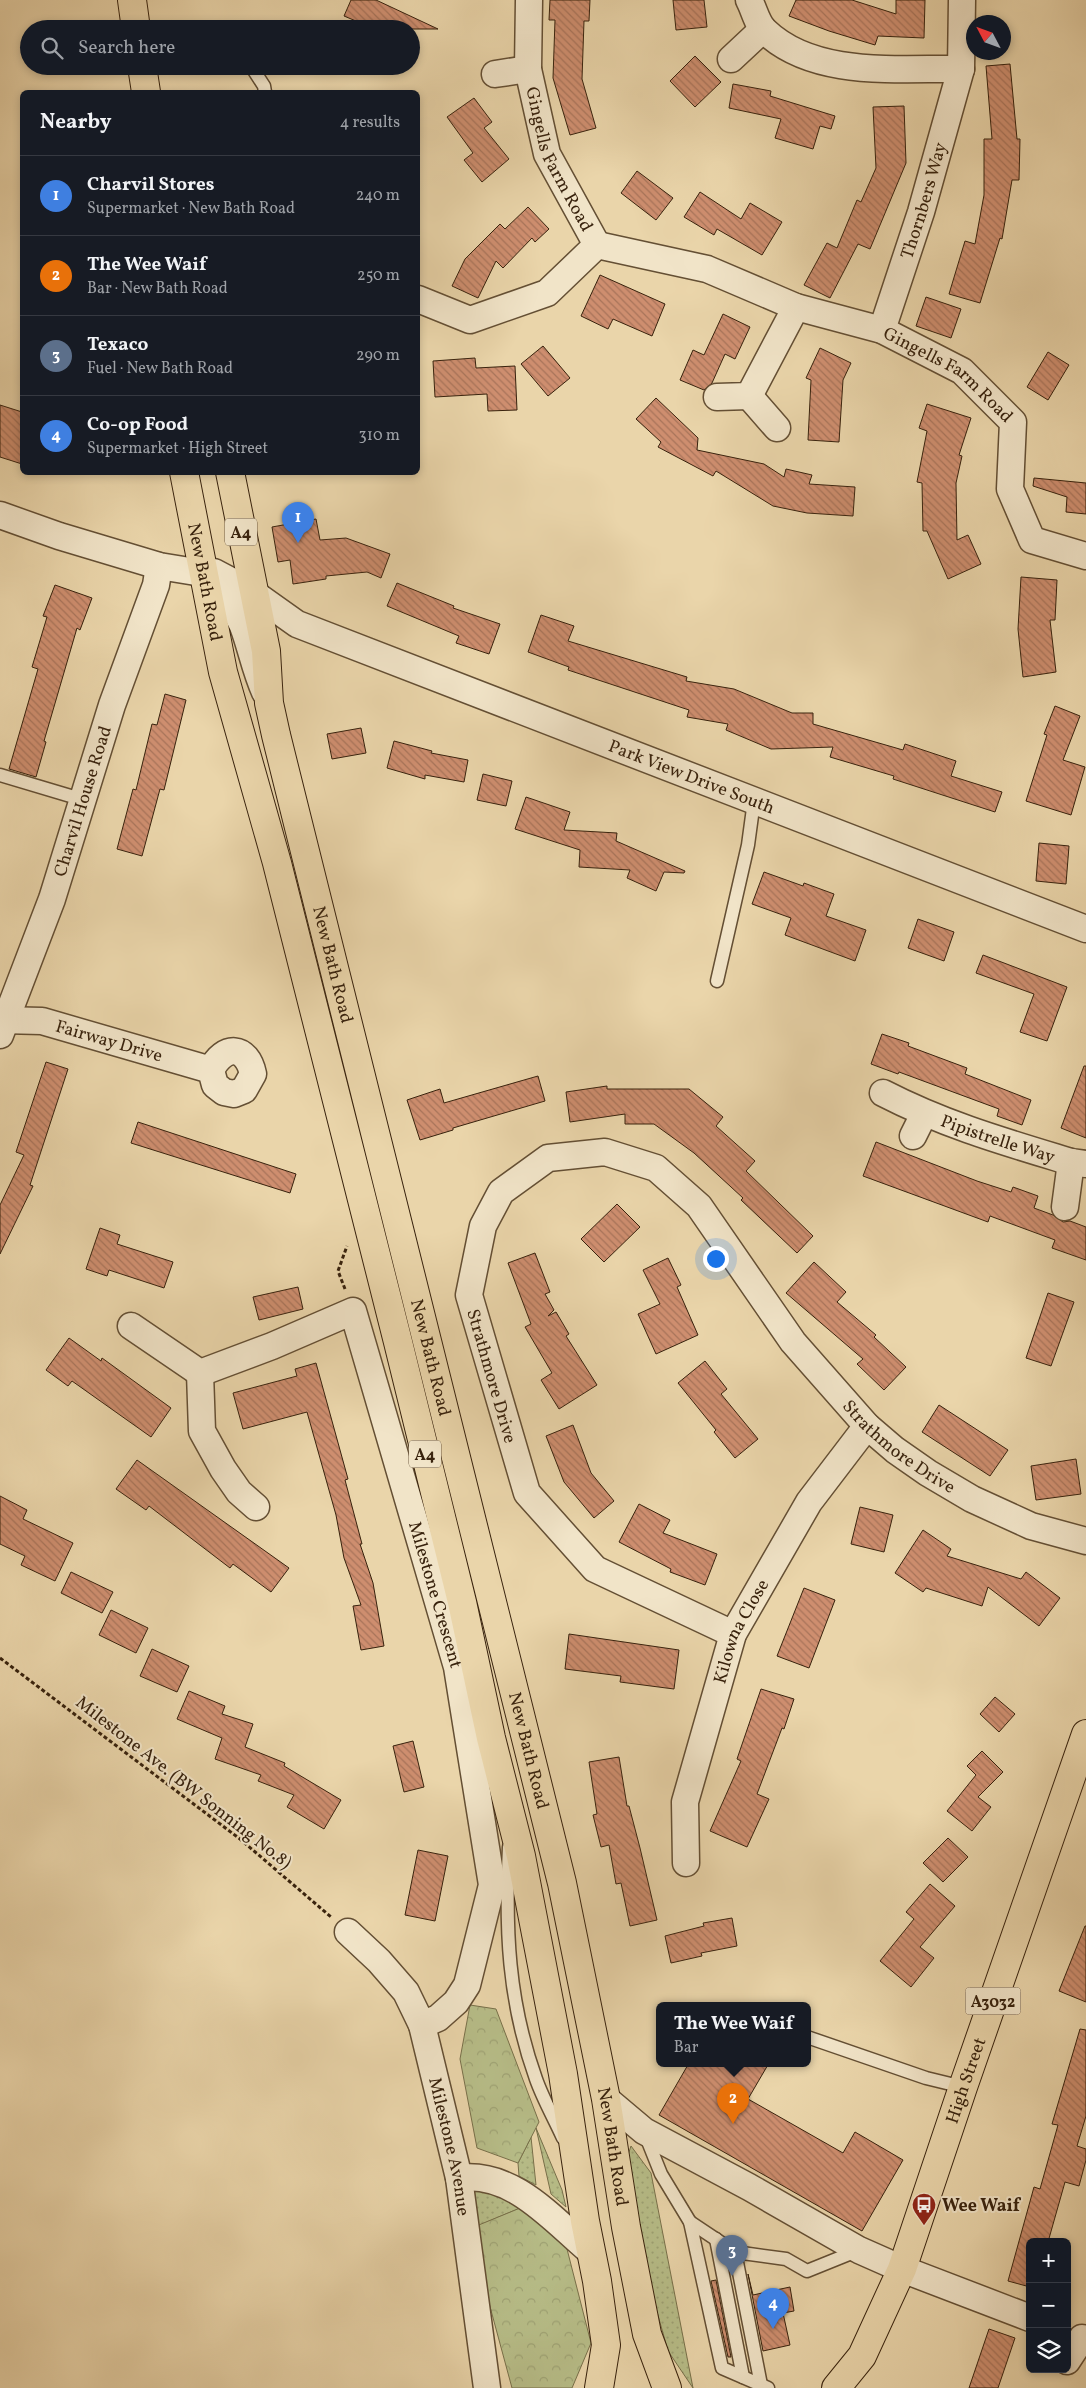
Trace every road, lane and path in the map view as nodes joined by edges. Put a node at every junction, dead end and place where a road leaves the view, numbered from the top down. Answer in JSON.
{"nodes":[{"id":1,"x":132,"y":0,"type":"edge"},
{"id":2,"x":529,"y":0,"type":"edge"},
{"id":3,"x":749,"y":0,"type":"edge"},
{"id":4,"x":962,"y":0,"type":"edge"},
{"id":5,"x":135,"y":20,"type":"edge"},
{"id":6,"x":763,"y":29,"type":"junction"},
{"id":7,"x":730,"y":58,"type":"dead end"},
{"id":8,"x":528,"y":69,"type":"junction"},
{"id":9,"x":961,"y":69,"type":"junction"},
{"id":10,"x":495,"y":74,"type":"dead end"},
{"id":11,"x":143,"y":75,"type":"edge"},
{"id":12,"x":257,"y":75,"type":"edge"},
{"id":13,"x":146,"y":90,"type":"edge"},
{"id":14,"x":265,"y":90,"type":"edge"},
{"id":15,"x":597,"y":245,"type":"junction"},
{"id":16,"x":420,"y":300,"type":"edge"},
{"id":17,"x":796,"y":307,"type":"junction"},
{"id":18,"x":882,"y":330,"type":"junction"},
{"id":19,"x":749,"y":396,"type":"junction"},
{"id":20,"x":716,"y":397,"type":"dead end"},
{"id":21,"x":777,"y":428,"type":"dead end"},
{"id":22,"x":185,"y":475,"type":"edge"},
{"id":23,"x":231,"y":475,"type":"edge"},
{"id":24,"x":0,"y":515,"type":"edge"},
{"id":25,"x":1086,"y":556,"type":"edge"},
{"id":26,"x":159,"y":566,"type":"junction"},
{"id":27,"x":202,"y":573,"type":"junction"},
{"id":28,"x":252,"y":592,"type":"junction"},
{"id":29,"x":297,"y":624,"type":"junction"},
{"id":30,"x":266,"y":651,"type":"junction"},
{"id":31,"x":269,"y":702,"type":"junction"},
{"id":32,"x":0,"y":775,"type":"edge"},
{"id":33,"x":84,"y":800,"type":"junction"},
{"id":34,"x":754,"y":801,"type":"junction"},
{"id":35,"x":1086,"y":929,"type":"edge"},
{"id":36,"x":717,"y":981,"type":"dead end"},
{"id":37,"x":2,"y":1025,"type":"edge"},
{"id":38,"x":211,"y":1070,"type":"dead end"},
{"id":39,"x":883,"y":1093,"type":"dead end"},
{"id":40,"x":1079,"y":1163,"type":"edge"},
{"id":41,"x":1065,"y":1208,"type":"dead end"},
{"id":42,"x":131,"y":1326,"type":"dead end"},
{"id":43,"x":200,"y":1373,"type":"junction"},
{"id":44,"x":867,"y":1426,"type":"junction"},
{"id":45,"x":256,"y":1508,"type":"dead end"},
{"id":46,"x":1086,"y":1541,"type":"edge"},
{"id":47,"x":733,"y":1634,"type":"junction"},
{"id":48,"x":0,"y":1658,"type":"edge"},
{"id":49,"x":1086,"y":1734,"type":"edge"},
{"id":50,"x":686,"y":1863,"type":"dead end"},
{"id":51,"x":348,"y":1932,"type":"joint"},
{"id":52,"x":422,"y":2025,"type":"junction"},
{"id":53,"x":811,"y":2038,"type":"edge"},
{"id":54,"x":963,"y":2087,"type":"junction"},
{"id":55,"x":606,"y":2099,"type":"junction"},
{"id":56,"x":644,"y":2131,"type":"junction"},
{"id":57,"x":459,"y":2178,"type":"junction"},
{"id":58,"x":690,"y":2222,"type":"junction"},
{"id":59,"x":716,"y":2239,"type":"junction"},
{"id":60,"x":860,"y":2250,"type":"junction"},
{"id":61,"x":590,"y":2251,"type":"junction"},
{"id":62,"x":735,"y":2252,"type":"junction"},
{"id":63,"x":902,"y":2269,"type":"junction"},
{"id":64,"x":1026,"y":2316,"type":"edge"},
{"id":65,"x":1078,"y":2335,"type":"edge"},
{"id":66,"x":1071,"y":2352,"type":"edge"},
{"id":67,"x":743,"y":2377,"type":"junction"},
{"id":68,"x":765,"y":2387,"type":"edge"},
{"id":69,"x":487,"y":2388,"type":"edge"},
{"id":70,"x":599,"y":2388,"type":"edge"},
{"id":71,"x":667,"y":2388,"type":"edge"},
{"id":72,"x":836,"y":2388,"type":"edge"}],
"edges":[{"from":1,"to":5,"type":"main road"},
{"from":2,"to":8,"type":"street","name":"Gingells Farm Road"},
{"from":3,"to":6,"type":"street"},
{"from":4,"to":9,"type":"street","name":"Thornbers Way"},
{"from":6,"to":7,"type":"street"},
{"from":6,"to":9,"type":"street"},
{"from":8,"to":10,"type":"street","name":"Gingells Farm Road"},
{"from":8,"to":15,"type":"street","name":"Gingells Farm Road"},
{"from":9,"to":18,"type":"street","name":"Thornbers Way"},
{"from":11,"to":13,"type":"main road"},
{"from":12,"to":14,"type":"lane"},
{"from":15,"to":16,"type":"street","name":"Gingells Farm Road"},
{"from":15,"to":17,"type":"street","name":"Gingells Farm Road"},
{"from":17,"to":18,"type":"street","name":"Gingells Farm Road"},
{"from":17,"to":19,"type":"street"},
{"from":18,"to":25,"type":"street","name":"Gingells Farm Road"},
{"from":19,"to":20,"type":"street"},
{"from":19,"to":21,"type":"street"},
{"from":22,"to":27,"type":"main road","name":"New Bath Road","number":"A4"},
{"from":23,"to":28,"type":"main road","name":"New Bath Road","number":"A4"},
{"from":24,"to":26,"type":"street","name":"Park View Drive South"},
{"from":26,"to":27,"type":"street","name":"Park View Drive South"},
{"from":26,"to":33,"type":"street","name":"Charvil House Road"},
{"from":27,"to":28,"type":"street","name":"Park View Drive South"},
{"from":27,"to":31,"type":"street"},
{"from":27,"to":61,"type":"main road","name":"New Bath Road","number":"A4"},
{"from":28,"to":29,"type":"street","name":"Park View Drive South"},
{"from":28,"to":30,"type":"main road","name":"New Bath Road","number":"A4"},
{"from":29,"to":30,"type":"street"},
{"from":29,"to":34,"type":"street","name":"Park View Drive South"},
{"from":30,"to":31,"type":"main road","name":"New Bath Road","number":"A4"},
{"from":31,"to":55,"type":"main road","name":"New Bath Road","number":"A4"},
{"from":32,"to":33,"type":"lane"},
{"from":33,"to":37,"type":"street","name":"Charvil House Road"},
{"from":34,"to":35,"type":"street","name":"Park View Drive South"},
{"from":34,"to":36,"type":"lane"},
{"from":37,"to":38,"type":"street","name":"Fairway Drive"},
{"from":39,"to":40,"type":"street","name":"Pipistrelle Way"},
{"from":40,"to":41,"type":"street","name":"Pipistrelle Way"},
{"from":42,"to":43,"type":"street"},
{"from":43,"to":45,"type":"street"},
{"from":43,"to":52,"type":"street","name":"Milestone Crescent"},
{"from":44,"to":46,"type":"street","name":"Strathmore Drive"},
{"from":44,"to":47,"type":"street","name":"Kilowna Close"},
{"from":44,"to":47,"type":"street","name":"Strathmore Drive"},
{"from":47,"to":50,"type":"street","name":"Kilowna Close"},
{"from":48,"to":51,"type":"path","name":"Milestone Ave. (BW Sonning No.8)"},
{"from":49,"to":54,"type":"main road","name":"High Street","number":"A3032"},
{"from":51,"to":52,"type":"street","name":"Milestone Avenue"},
{"from":52,"to":57,"type":"street","name":"Milestone Avenue"},
{"from":53,"to":54,"type":"lane"},
{"from":54,"to":63,"type":"main road","name":"High Street","number":"A3032"},
{"from":55,"to":56,"type":"street"},
{"from":55,"to":71,"type":"main road","name":"New Bath Road","number":"A4"},
{"from":56,"to":58,"type":"lane"},
{"from":56,"to":60,"type":"street"},
{"from":57,"to":61,"type":"street"},
{"from":57,"to":69,"type":"street","name":"Milestone Avenue"},
{"from":58,"to":59,"type":"lane"},
{"from":58,"to":67,"type":"lane"},
{"from":59,"to":62,"type":"lane"},
{"from":59,"to":67,"type":"lane"},
{"from":60,"to":62,"type":"lane"},
{"from":60,"to":63,"type":"street"},
{"from":61,"to":70,"type":"main road","name":"New Bath Road","number":"A4"},
{"from":62,"to":68,"type":"lane"},
{"from":63,"to":64,"type":"street"},
{"from":63,"to":72,"type":"main road","name":"High Street","number":"A3032"},
{"from":65,"to":66,"type":"street"},
{"from":67,"to":68,"type":"lane"}]}
